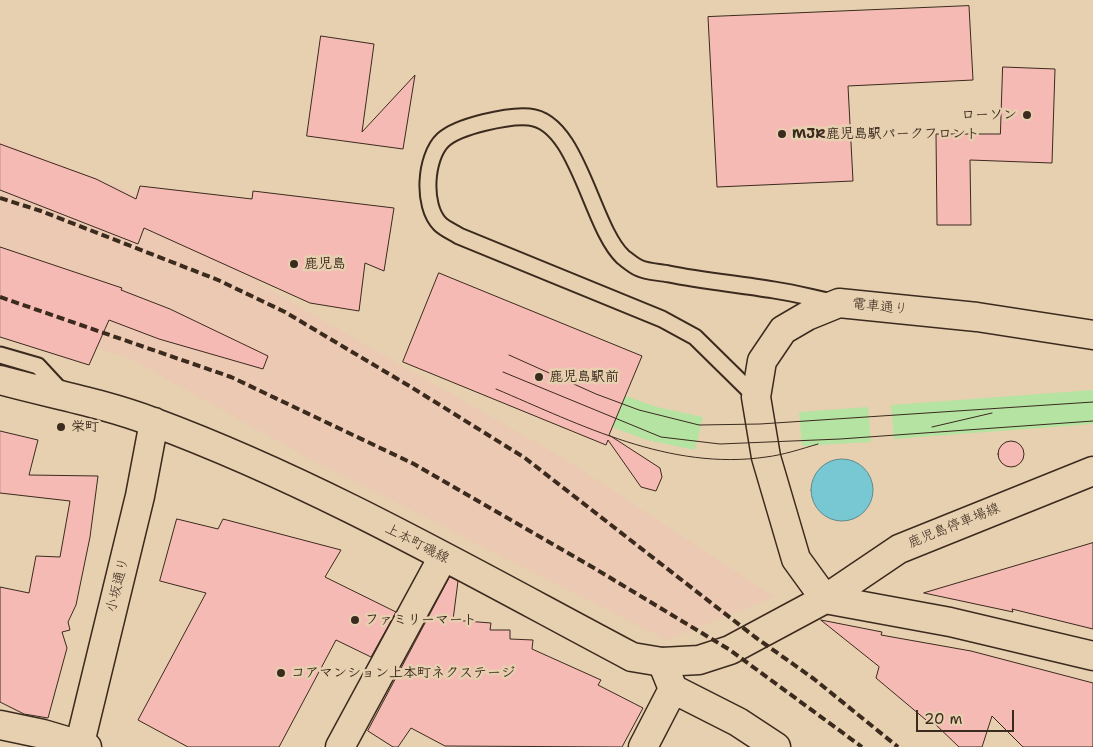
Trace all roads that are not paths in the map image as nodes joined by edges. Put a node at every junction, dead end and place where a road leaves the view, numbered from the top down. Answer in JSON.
{"nodes":[{"id":1,"x":839,"y":303,"type":"junction"},
{"id":2,"x":1093,"y":335,"type":"edge"},
{"id":3,"x":0,"y":354,"type":"edge"},
{"id":4,"x":0,"y":380,"type":"edge"},
{"id":5,"x":68,"y":398,"type":"junction"},
{"id":6,"x":756,"y":398,"type":"junction"},
{"id":7,"x":154,"y":422,"type":"junction"},
{"id":8,"x":1093,"y":471,"type":"edge"},
{"id":9,"x":442,"y":557,"type":"junction"},
{"id":10,"x":825,"y":599,"type":"junction"},
{"id":11,"x":1093,"y":656,"type":"edge"},
{"id":12,"x":662,"y":662,"type":"junction"},
{"id":13,"x":673,"y":689,"type":"junction"},
{"id":14,"x":0,"y":725,"type":"edge"},
{"id":15,"x":82,"y":746,"type":"edge"},
{"id":16,"x":340,"y":747,"type":"edge"},
{"id":17,"x":643,"y":747,"type":"edge"},
{"id":18,"x":776,"y":747,"type":"edge"}],
"edges":[{"from":1,"to":2,"type":"street","name":"電車通り"},
{"from":1,"to":6,"type":"street","name":"電車通り"},
{"from":1,"to":6,"type":"lane"},
{"from":3,"to":5,"type":"lane"},
{"from":4,"to":5,"type":"street","name":"上本町磯線"},
{"from":5,"to":7,"type":"street","name":"上本町磯線"},
{"from":6,"to":10,"type":"street","name":"電車通り"},
{"from":7,"to":9,"type":"street","name":"上本町磯線"},
{"from":7,"to":15,"type":"street","name":"小坂通り"},
{"from":8,"to":10,"type":"street","name":"鹿児島停車場線"},
{"from":9,"to":12,"type":"street","name":"上本町磯線"},
{"from":9,"to":16,"type":"street"},
{"from":10,"to":11,"type":"street"},
{"from":10,"to":12,"type":"street","name":"上本町磯線"},
{"from":12,"to":13,"type":"street"},
{"from":13,"to":17,"type":"street"},
{"from":13,"to":18,"type":"street"},
{"from":14,"to":15,"type":"street"}]}
